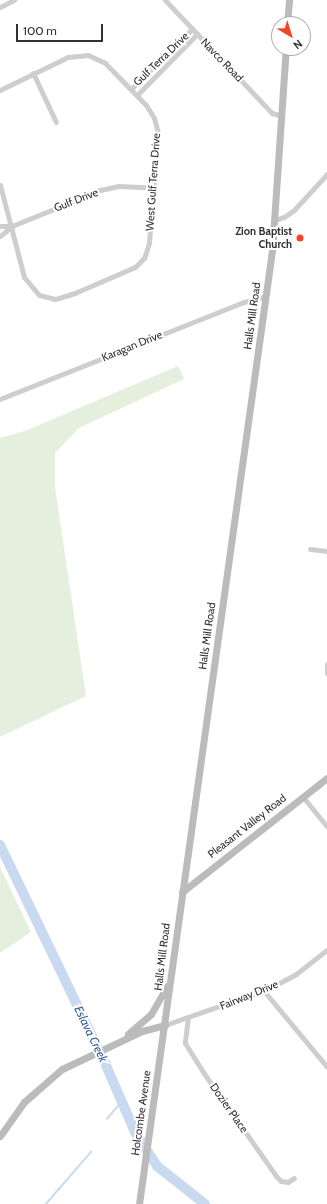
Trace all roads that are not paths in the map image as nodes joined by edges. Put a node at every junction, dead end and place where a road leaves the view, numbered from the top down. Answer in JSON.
{"nodes":[{"id":1,"x":14,"y":0,"type":"edge"},
{"id":2,"x":165,"y":0,"type":"edge"},
{"id":3,"x":289,"y":0,"type":"edge"},
{"id":4,"x":0,"y":7,"type":"edge"},
{"id":5,"x":288,"y":16,"type":"edge"},
{"id":6,"x":192,"y":29,"type":"junction"},
{"id":7,"x":197,"y":34,"type":"junction"},
{"id":8,"x":286,"y":56,"type":"edge"},
{"id":9,"x":34,"y":73,"type":"junction"},
{"id":10,"x":131,"y":89,"type":"junction"},
{"id":11,"x":0,"y":90,"type":"edge"},
{"id":12,"x":137,"y":96,"type":"junction"},
{"id":13,"x":282,"y":116,"type":"junction"},
{"id":14,"x":56,"y":122,"type":"dead end"},
{"id":15,"x":327,"y":174,"type":"edge"},
{"id":16,"x":0,"y":185,"type":"edge"},
{"id":17,"x":154,"y":188,"type":"junction"},
{"id":18,"x":275,"y":220,"type":"junction"},
{"id":19,"x":0,"y":226,"type":"edge"},
{"id":20,"x":12,"y":226,"type":"junction"},
{"id":21,"x":0,"y":236,"type":"edge"},
{"id":22,"x":266,"y":296,"type":"junction"},
{"id":23,"x":0,"y":399,"type":"edge"},
{"id":24,"x":310,"y":549,"type":"dead end"},
{"id":25,"x":327,"y":551,"type":"edge"},
{"id":26,"x":327,"y":664,"type":"edge"},
{"id":27,"x":327,"y":674,"type":"edge"},
{"id":28,"x":327,"y":778,"type":"edge"},
{"id":29,"x":303,"y":797,"type":"junction"},
{"id":30,"x":327,"y":827,"type":"edge"},
{"id":31,"x":182,"y":892,"type":"junction"},
{"id":32,"x":327,"y":950,"type":"edge"},
{"id":33,"x":170,"y":980,"type":"junction"},
{"id":34,"x":264,"y":991,"type":"junction"},
{"id":35,"x":188,"y":1017,"type":"junction"},
{"id":36,"x":165,"y":1025,"type":"junction"},
{"id":37,"x":116,"y":1043,"type":"junction"},
{"id":38,"x":327,"y":1067,"type":"edge"},
{"id":39,"x":0,"y":1136,"type":"edge"},
{"id":40,"x":294,"y":1178,"type":"dead end"},
{"id":41,"x":139,"y":1204,"type":"edge"}],
"edges":[{"from":1,"to":4,"type":"street"},
{"from":2,"to":6,"type":"street","name":"Navco Road"},
{"from":3,"to":5,"type":"street"},
{"from":6,"to":7,"type":"street","name":"Navco Road"},
{"from":6,"to":10,"type":"street","name":"Gulf Terra Drive"},
{"from":7,"to":12,"type":"street"},
{"from":7,"to":13,"type":"street","name":"Navco Road"},
{"from":8,"to":13,"type":"street","name":"Halls Mill Road"},
{"from":9,"to":10,"type":"street","name":"West Gulf Terra Drive"},
{"from":9,"to":11,"type":"street","name":"West Gulf Terra Drive"},
{"from":9,"to":14,"type":"street"},
{"from":10,"to":12,"type":"street","name":"West Gulf Terra Drive"},
{"from":12,"to":17,"type":"street","name":"West Gulf Terra Drive"},
{"from":13,"to":18,"type":"street","name":"Halls Mill Road"},
{"from":15,"to":18,"type":"street"},
{"from":16,"to":20,"type":"street"},
{"from":17,"to":20,"type":"street","name":"Gulf Drive"},
{"from":17,"to":20,"type":"street","name":"West Gulf Terra Drive"},
{"from":18,"to":22,"type":"street","name":"Halls Mill Road"},
{"from":19,"to":20,"type":"street","name":"Gulf Drive"},
{"from":20,"to":21,"type":"street"},
{"from":22,"to":23,"type":"street","name":"Karagan Drive"},
{"from":22,"to":31,"type":"street","name":"Halls Mill Road"},
{"from":24,"to":25,"type":"street"},
{"from":26,"to":27,"type":"street"},
{"from":28,"to":29,"type":"street","name":"Pleasant Valley Road"},
{"from":29,"to":30,"type":"street"},
{"from":29,"to":31,"type":"street","name":"Pleasant Valley Road"},
{"from":31,"to":33,"type":"street","name":"Halls Mill Road"},
{"from":32,"to":34,"type":"street","name":"Fairway Drive"},
{"from":33,"to":36,"type":"street","name":"Halls Mill Road"},
{"from":33,"to":37,"type":"street"},
{"from":34,"to":35,"type":"street","name":"Fairway Drive"},
{"from":34,"to":38,"type":"street"},
{"from":35,"to":36,"type":"street","name":"Fairway Drive"},
{"from":35,"to":40,"type":"street","name":"Dozier Place"},
{"from":36,"to":37,"type":"street"},
{"from":36,"to":41,"type":"street","name":"Holcombe Avenue"},
{"from":37,"to":39,"type":"street"}]}
